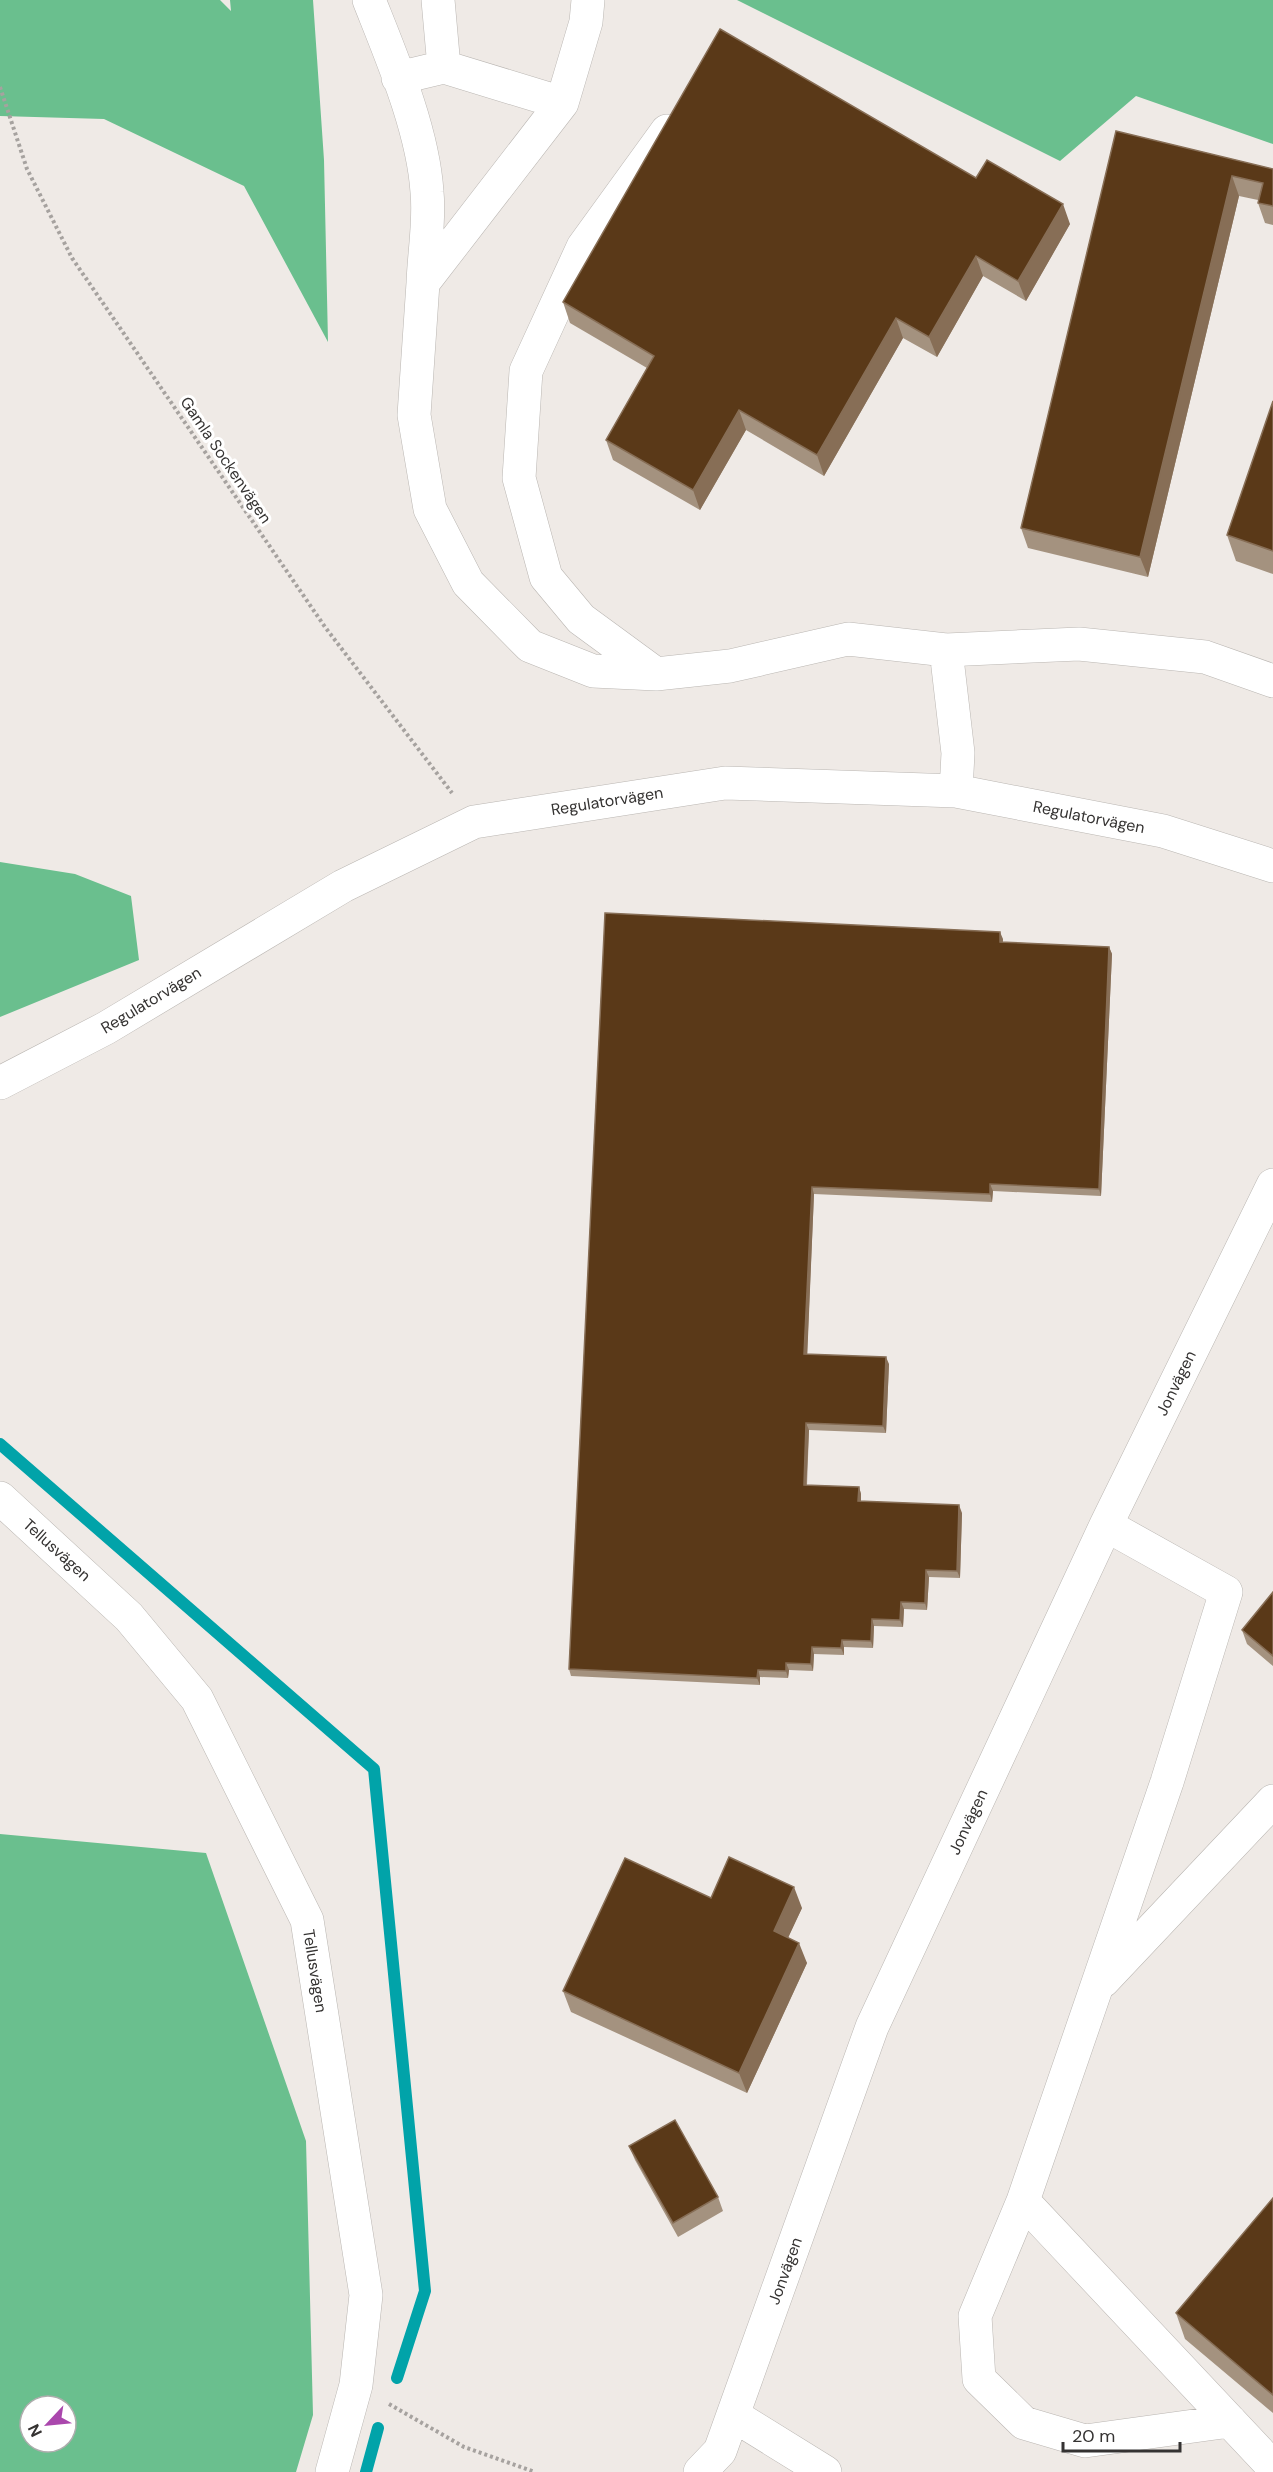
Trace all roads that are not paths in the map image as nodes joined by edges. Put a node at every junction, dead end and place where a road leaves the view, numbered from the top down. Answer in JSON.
{"nodes":[{"id":1,"x":369,"y":0,"type":"edge"},
{"id":2,"x":438,"y":0,"type":"edge"},
{"id":3,"x":588,"y":0,"type":"edge"},
{"id":4,"x":444,"y":67,"type":"junction"},
{"id":5,"x":398,"y":78,"type":"junction"},
{"id":6,"x":562,"y":103,"type":"junction"},
{"id":7,"x":687,"y":103,"type":"edge"},
{"id":8,"x":423,"y":283,"type":"junction"},
{"id":9,"x":946,"y":650,"type":"junction"},
{"id":10,"x":656,"y":674,"type":"junction"},
{"id":11,"x":1273,"y":681,"type":"edge"},
{"id":12,"x":956,"y":791,"type":"junction"},
{"id":13,"x":1273,"y":866,"type":"edge"},
{"id":14,"x":0,"y":1083,"type":"edge"},
{"id":15,"x":1273,"y":1185,"type":"edge"},
{"id":16,"x":0,"y":1498,"type":"edge"},
{"id":17,"x":1106,"y":1525,"type":"junction"},
{"id":18,"x":1273,"y":1801,"type":"edge"},
{"id":19,"x":1096,"y":1989,"type":"junction"},
{"id":20,"x":1023,"y":2201,"type":"junction"},
{"id":21,"x":733,"y":2415,"type":"junction"},
{"id":22,"x":1230,"y":2421,"type":"junction"},
{"id":23,"x":1273,"y":2467,"type":"edge"},
{"id":24,"x":332,"y":2472,"type":"edge"},
{"id":25,"x":700,"y":2472,"type":"edge"},
{"id":26,"x":825,"y":2472,"type":"edge"}],
"edges":[{"from":1,"to":5,"type":"street"},
{"from":2,"to":4,"type":"street"},
{"from":3,"to":6,"type":"street"},
{"from":4,"to":5,"type":"street"},
{"from":4,"to":6,"type":"street"},
{"from":5,"to":8,"type":"street"},
{"from":6,"to":8,"type":"street"},
{"from":7,"to":10,"type":"street"},
{"from":8,"to":10,"type":"street"},
{"from":9,"to":10,"type":"street"},
{"from":9,"to":11,"type":"street"},
{"from":9,"to":12,"type":"street"},
{"from":12,"to":13,"type":"street","name":"Regulatorvägen"},
{"from":12,"to":14,"type":"street","name":"Regulatorvägen"},
{"from":15,"to":17,"type":"street","name":"Jonvägen"},
{"from":16,"to":24,"type":"street","name":"Tellusvägen"},
{"from":17,"to":19,"type":"street"},
{"from":17,"to":21,"type":"street","name":"Jonvägen"},
{"from":18,"to":19,"type":"street"},
{"from":19,"to":20,"type":"street"},
{"from":20,"to":22,"type":"street"},
{"from":20,"to":22,"type":"street"},
{"from":21,"to":25,"type":"street","name":"Jonvägen"},
{"from":21,"to":26,"type":"street"},
{"from":22,"to":23,"type":"street"}]}
